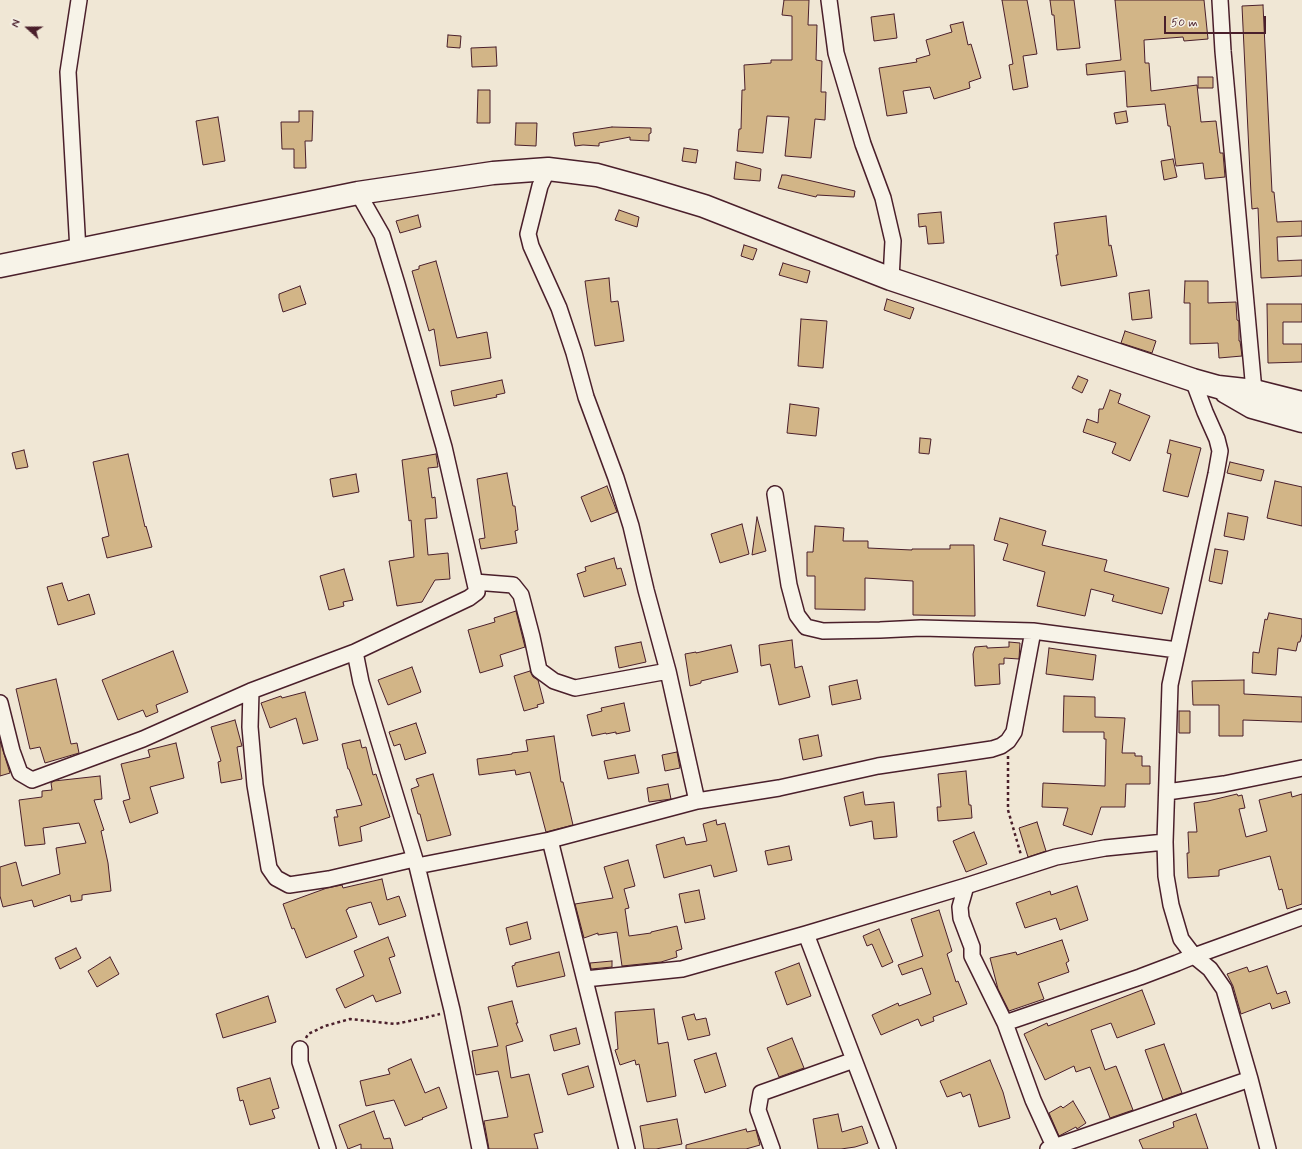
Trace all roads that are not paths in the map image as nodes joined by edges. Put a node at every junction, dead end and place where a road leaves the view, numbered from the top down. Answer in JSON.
{"nodes":[{"id":1,"x":79,"y":0,"type":"edge"},
{"id":2,"x":829,"y":0,"type":"edge"},
{"id":3,"x":1220,"y":0,"type":"edge"},
{"id":4,"x":548,"y":169,"type":"junction"},
{"id":5,"x":358,"y":192,"type":"junction"},
{"id":6,"x":78,"y":251,"type":"junction"},
{"id":7,"x":0,"y":266,"type":"edge"},
{"id":8,"x":891,"y":279,"type":"junction"},
{"id":9,"x":1193,"y":380,"type":"junction"},
{"id":10,"x":1218,"y":387,"type":"junction"},
{"id":11,"x":1254,"y":391,"type":"junction"},
{"id":12,"x":1302,"y":403,"type":"edge"},
{"id":13,"x":1302,"y":421,"type":"edge"},
{"id":14,"x":774,"y":494,"type":"dead end"},
{"id":15,"x":475,"y":582,"type":"junction"},
{"id":16,"x":1033,"y":631,"type":"junction"},
{"id":17,"x":1177,"y":650,"type":"junction"},
{"id":18,"x":355,"y":652,"type":"junction"},
{"id":19,"x":668,"y":671,"type":"junction"},
{"id":20,"x":251,"y":691,"type":"junction"},
{"id":21,"x":0,"y":703,"type":"edge"},
{"id":22,"x":1302,"y":768,"type":"edge"},
{"id":23,"x":1167,"y":792,"type":"junction"},
{"id":24,"x":697,"y":801,"type":"junction"},
{"id":25,"x":550,"y":840,"type":"junction"},
{"id":26,"x":1165,"y":842,"type":"junction"},
{"id":27,"x":416,"y":862,"type":"junction"},
{"id":28,"x":966,"y":886,"type":"junction"},
{"id":29,"x":1302,"y":917,"type":"edge"},
{"id":30,"x":806,"y":934,"type":"junction"},
{"id":31,"x":1194,"y":956,"type":"junction"},
{"id":32,"x":585,"y":979,"type":"junction"},
{"id":33,"x":1005,"y":1023,"type":"junction"},
{"id":34,"x":300,"y":1048,"type":"road end"},
{"id":35,"x":854,"y":1060,"type":"junction"},
{"id":36,"x":1250,"y":1079,"type":"junction"},
{"id":37,"x":1051,"y":1148,"type":"edge"},
{"id":38,"x":328,"y":1149,"type":"edge"},
{"id":39,"x":480,"y":1149,"type":"edge"},
{"id":40,"x":627,"y":1149,"type":"edge"},
{"id":41,"x":772,"y":1149,"type":"edge"},
{"id":42,"x":888,"y":1149,"type":"edge"},
{"id":43,"x":1268,"y":1149,"type":"edge"}],
"edges":[{"from":1,"to":6,"type":"street"},
{"from":2,"to":8,"type":"street"},
{"from":3,"to":11,"type":"street"},
{"from":4,"to":5,"type":"main road"},
{"from":4,"to":8,"type":"main road"},
{"from":4,"to":19,"type":"street"},
{"from":5,"to":6,"type":"main road"},
{"from":5,"to":15,"type":"street"},
{"from":6,"to":7,"type":"main road"},
{"from":8,"to":9,"type":"main road"},
{"from":9,"to":10,"type":"main road"},
{"from":9,"to":17,"type":"street"},
{"from":10,"to":11,"type":"main road"},
{"from":10,"to":13,"type":"main road"},
{"from":11,"to":12,"type":"main road"},
{"from":14,"to":16,"type":"street"},
{"from":15,"to":18,"type":"street"},
{"from":15,"to":19,"type":"street"},
{"from":16,"to":17,"type":"street"},
{"from":16,"to":24,"type":"street"},
{"from":17,"to":23,"type":"street"},
{"from":18,"to":20,"type":"street"},
{"from":18,"to":27,"type":"street"},
{"from":19,"to":24,"type":"street"},
{"from":20,"to":21,"type":"street"},
{"from":20,"to":27,"type":"street"},
{"from":22,"to":23,"type":"street"},
{"from":23,"to":26,"type":"street"},
{"from":24,"to":25,"type":"street"},
{"from":25,"to":27,"type":"street"},
{"from":25,"to":32,"type":"street"},
{"from":26,"to":28,"type":"street"},
{"from":26,"to":31,"type":"street"},
{"from":27,"to":39,"type":"street"},
{"from":28,"to":30,"type":"street"},
{"from":28,"to":33,"type":"street"},
{"from":29,"to":31,"type":"street"},
{"from":30,"to":32,"type":"street"},
{"from":30,"to":35,"type":"street"},
{"from":31,"to":33,"type":"street"},
{"from":31,"to":36,"type":"street"},
{"from":32,"to":40,"type":"street"},
{"from":33,"to":37,"type":"street"},
{"from":34,"to":38,"type":"street"},
{"from":35,"to":41,"type":"street"},
{"from":35,"to":42,"type":"street"},
{"from":36,"to":37,"type":"street"},
{"from":36,"to":43,"type":"street"}]}
